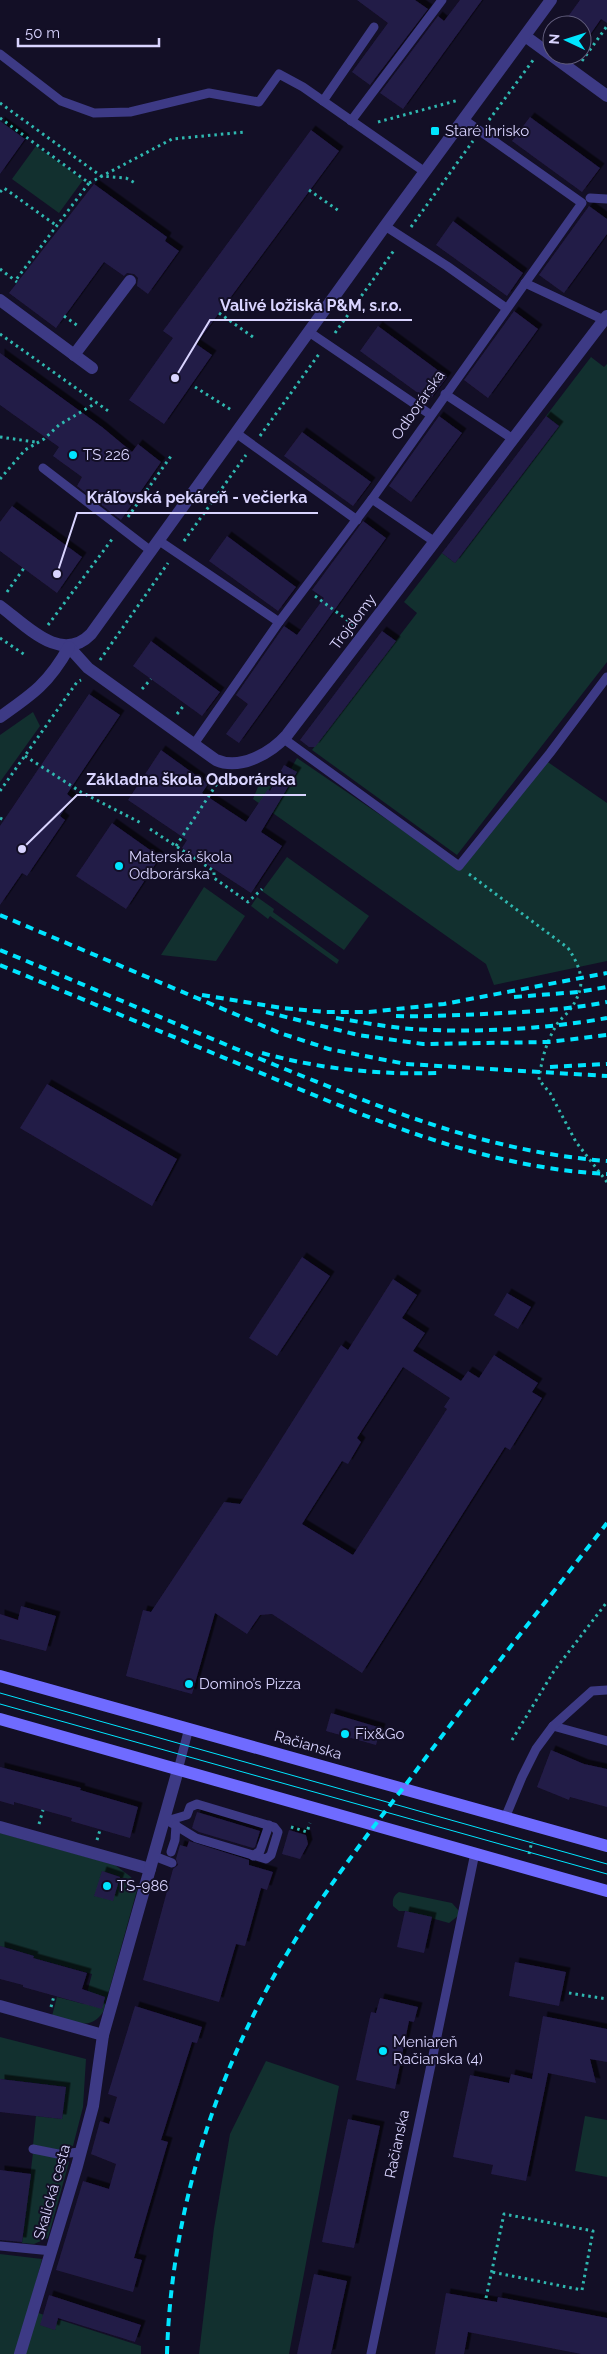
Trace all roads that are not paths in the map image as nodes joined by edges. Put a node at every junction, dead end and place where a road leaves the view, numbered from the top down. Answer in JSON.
{"nodes":[{"id":1,"x":442,"y":0,"type":"edge"},
{"id":2,"x":551,"y":0,"type":"edge"},
{"id":3,"x":374,"y":27,"type":"dead end"},
{"id":4,"x":525,"y":36,"type":"junction"},
{"id":5,"x":0,"y":54,"type":"edge"},
{"id":6,"x":607,"y":96,"type":"edge"},
{"id":7,"x":323,"y":101,"type":"junction"},
{"id":8,"x":463,"y":119,"type":"junction"},
{"id":9,"x":351,"y":121,"type":"junction"},
{"id":10,"x":425,"y":172,"type":"junction"},
{"id":11,"x":590,"y":198,"type":"dead end"},
{"id":12,"x":607,"y":199,"type":"edge"},
{"id":13,"x":385,"y":226,"type":"junction"},
{"id":14,"x":130,"y":281,"type":"dead end"},
{"id":15,"x":525,"y":283,"type":"junction"},
{"id":16,"x":0,"y":300,"type":"edge"},
{"id":17,"x":506,"y":308,"type":"junction"},
{"id":18,"x":606,"y":318,"type":"edge"},
{"id":19,"x":309,"y":332,"type":"junction"},
{"id":20,"x":74,"y":355,"type":"junction"},
{"id":21,"x":92,"y":368,"type":"dead end"},
{"id":22,"x":445,"y":394,"type":"junction"},
{"id":23,"x":431,"y":415,"type":"junction"},
{"id":24,"x":236,"y":433,"type":"junction"},
{"id":25,"x":513,"y":439,"type":"junction"},
{"id":26,"x":42,"y":468,"type":"dead end"},
{"id":27,"x":372,"y":499,"type":"junction"},
{"id":28,"x":357,"y":520,"type":"junction"},
{"id":29,"x":435,"y":542,"type":"junction"},
{"id":30,"x":155,"y":545,"type":"junction"},
{"id":31,"x":2,"y":600,"type":"edge"},
{"id":32,"x":279,"y":622,"type":"junction"},
{"id":33,"x":69,"y":647,"type":"junction"},
{"id":34,"x":607,"y":677,"type":"edge"},
{"id":35,"x":0,"y":717,"type":"edge"},
{"id":36,"x":284,"y":739,"type":"junction"},
{"id":37,"x":194,"y":744,"type":"junction"},
{"id":38,"x":0,"y":1676,"type":"edge"},
{"id":39,"x":607,"y":1690,"type":"edge"},
{"id":40,"x":0,"y":1719,"type":"edge"},
{"id":41,"x":553,"y":1726,"type":"junction"},
{"id":42,"x":189,"y":1728,"type":"junction"},
{"id":43,"x":607,"y":1741,"type":"edge"},
{"id":44,"x":178,"y":1770,"type":"junction"},
{"id":45,"x":505,"y":1818,"type":"junction"},
{"id":46,"x":170,"y":1821,"type":"junction"},
{"id":47,"x":0,"y":1827,"type":"edge"},
{"id":48,"x":607,"y":1846,"type":"edge"},
{"id":49,"x":171,"y":1852,"type":"dead end"},
{"id":50,"x":475,"y":1853,"type":"junction"},
{"id":51,"x":154,"y":1856,"type":"junction"},
{"id":52,"x":172,"y":1862,"type":"dead end"},
{"id":53,"x":150,"y":1869,"type":"junction"},
{"id":54,"x":607,"y":1891,"type":"edge"},
{"id":55,"x":0,"y":2006,"type":"edge"},
{"id":56,"x":103,"y":2035,"type":"junction"},
{"id":57,"x":33,"y":2149,"type":"dead end"},
{"id":58,"x":81,"y":2152,"type":"junction"},
{"id":59,"x":0,"y":2246,"type":"edge"},
{"id":60,"x":52,"y":2251,"type":"junction"},
{"id":61,"x":20,"y":2354,"type":"edge"},
{"id":62,"x":371,"y":2354,"type":"edge"}],
"edges":[{"from":1,"to":9,"type":"lane"},
{"from":2,"to":4,"type":"street"},
{"from":3,"to":7,"type":"lane"},
{"from":4,"to":6,"type":"street"},
{"from":4,"to":8,"type":"street"},
{"from":5,"to":7,"type":"lane"},
{"from":7,"to":9,"type":"lane"},
{"from":8,"to":10,"type":"street"},
{"from":8,"to":15,"type":"lane","name":"Odborárska"},
{"from":9,"to":10,"type":"lane"},
{"from":10,"to":13,"type":"street"},
{"from":11,"to":12,"type":"lane"},
{"from":13,"to":17,"type":"lane"},
{"from":13,"to":19,"type":"street"},
{"from":14,"to":20,"type":"street"},
{"from":15,"to":17,"type":"lane","name":"Odborárska"},
{"from":15,"to":18,"type":"lane"},
{"from":16,"to":20,"type":"street"},
{"from":17,"to":22,"type":"lane","name":"Odborárska"},
{"from":18,"to":25,"type":"street","name":"Trojdomy"},
{"from":19,"to":23,"type":"lane"},
{"from":19,"to":24,"type":"street"},
{"from":20,"to":21,"type":"street"},
{"from":22,"to":23,"type":"lane","name":"Odborárska"},
{"from":22,"to":25,"type":"lane"},
{"from":23,"to":27,"type":"lane","name":"Odborárska"},
{"from":24,"to":28,"type":"lane"},
{"from":24,"to":30,"type":"street"},
{"from":25,"to":29,"type":"street","name":"Trojdomy"},
{"from":26,"to":30,"type":"lane"},
{"from":27,"to":28,"type":"lane","name":"Odborárska"},
{"from":27,"to":29,"type":"lane"},
{"from":28,"to":32,"type":"lane","name":"Odborárska"},
{"from":29,"to":36,"type":"street","name":"Trojdomy"},
{"from":30,"to":32,"type":"lane"},
{"from":30,"to":33,"type":"street"},
{"from":31,"to":33,"type":"street"},
{"from":32,"to":37,"type":"lane","name":"Odborárska"},
{"from":33,"to":35,"type":"street"},
{"from":33,"to":37,"type":"street"},
{"from":34,"to":36,"type":"lane"},
{"from":36,"to":37,"type":"street","name":"Trojdomy"},
{"from":38,"to":42,"type":"main road","name":"Račianska"},
{"from":39,"to":41,"type":"lane"},
{"from":40,"to":44,"type":"main road"},
{"from":41,"to":43,"type":"lane"},
{"from":41,"to":45,"type":"lane"},
{"from":42,"to":44,"type":"lane"},
{"from":42,"to":45,"type":"main road","name":"Račianska"},
{"from":44,"to":46,"type":"street","name":"Skalická cesta"},
{"from":44,"to":50,"type":"main road"},
{"from":45,"to":48,"type":"main road","name":"Račianska"},
{"from":46,"to":46,"type":"lane"},
{"from":46,"to":49,"type":"lane"},
{"from":46,"to":51,"type":"street","name":"Skalická cesta"},
{"from":47,"to":53,"type":"street"},
{"from":50,"to":54,"type":"main road"},
{"from":50,"to":62,"type":"lane","name":"Račianska"},
{"from":51,"to":52,"type":"lane"},
{"from":51,"to":53,"type":"street","name":"Skalická cesta"},
{"from":53,"to":56,"type":"street","name":"Skalická cesta"},
{"from":55,"to":56,"type":"street"},
{"from":56,"to":58,"type":"street","name":"Skalická cesta"},
{"from":57,"to":58,"type":"lane"},
{"from":58,"to":60,"type":"street","name":"Skalická cesta"},
{"from":59,"to":60,"type":"lane"},
{"from":60,"to":61,"type":"street","name":"Skalická cesta"}]}
